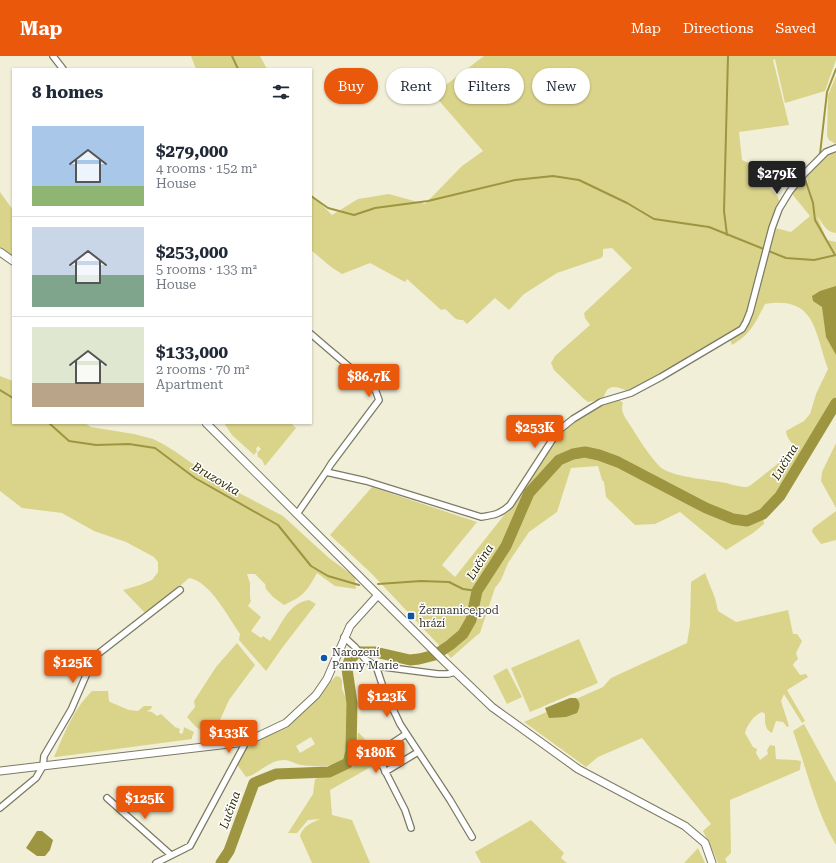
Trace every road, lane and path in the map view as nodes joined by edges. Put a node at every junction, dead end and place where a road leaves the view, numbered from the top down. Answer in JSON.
{"nodes":[{"id":1,"x":53,"y":56,"type":"edge"},
{"id":2,"x":62,"y":68,"type":"edge"},
{"id":3,"x":836,"y":148,"type":"edge"},
{"id":4,"x":0,"y":252,"type":"edge"},
{"id":5,"x":12,"y":260,"type":"edge"},
{"id":6,"x":312,"y":335,"type":"edge"},
{"id":7,"x":207,"y":424,"type":"edge"},
{"id":8,"x":326,"y":472,"type":"junction"},
{"id":9,"x":297,"y":514,"type":"junction"},
{"id":10,"x":180,"y":590,"type":"dead end"},
{"id":11,"x":378,"y":595,"type":"junction"},
{"id":12,"x":344,"y":638,"type":"junction"},
{"id":13,"x":376,"y":666,"type":"junction"},
{"id":14,"x":455,"y":672,"type":"junction"},
{"id":15,"x":406,"y":734,"type":"junction"},
{"id":16,"x":246,"y":742,"type":"junction"},
{"id":17,"x":418,"y":752,"type":"junction"},
{"id":18,"x":43,"y":766,"type":"junction"},
{"id":19,"x":0,"y":771,"type":"edge"},
{"id":20,"x":385,"y":772,"type":"junction"},
{"id":21,"x":107,"y":798,"type":"dead end"},
{"id":22,"x":0,"y":808,"type":"edge"},
{"id":23,"x":411,"y":828,"type":"dead end"},
{"id":24,"x":472,"y":837,"type":"dead end"},
{"id":25,"x":171,"y":855,"type":"junction"},
{"id":26,"x":156,"y":863,"type":"edge"},
{"id":27,"x":712,"y":863,"type":"edge"}],
"edges":[{"from":1,"to":2,"type":"street"},
{"from":3,"to":8,"type":"street"},
{"from":4,"to":5,"type":"street"},
{"from":6,"to":8,"type":"street"},
{"from":7,"to":9,"type":"street"},
{"from":8,"to":9,"type":"street"},
{"from":9,"to":11,"type":"street"},
{"from":10,"to":18,"type":"street"},
{"from":11,"to":12,"type":"street"},
{"from":11,"to":14,"type":"street"},
{"from":12,"to":13,"type":"street"},
{"from":12,"to":16,"type":"street"},
{"from":13,"to":14,"type":"street"},
{"from":13,"to":15,"type":"street"},
{"from":14,"to":27,"type":"street"},
{"from":15,"to":17,"type":"street"},
{"from":15,"to":20,"type":"street"},
{"from":16,"to":18,"type":"street"},
{"from":16,"to":25,"type":"street"},
{"from":17,"to":20,"type":"street"},
{"from":17,"to":24,"type":"street"},
{"from":18,"to":19,"type":"street"},
{"from":18,"to":22,"type":"street"},
{"from":20,"to":23,"type":"street"},
{"from":21,"to":25,"type":"street"},
{"from":25,"to":26,"type":"street"}]}
